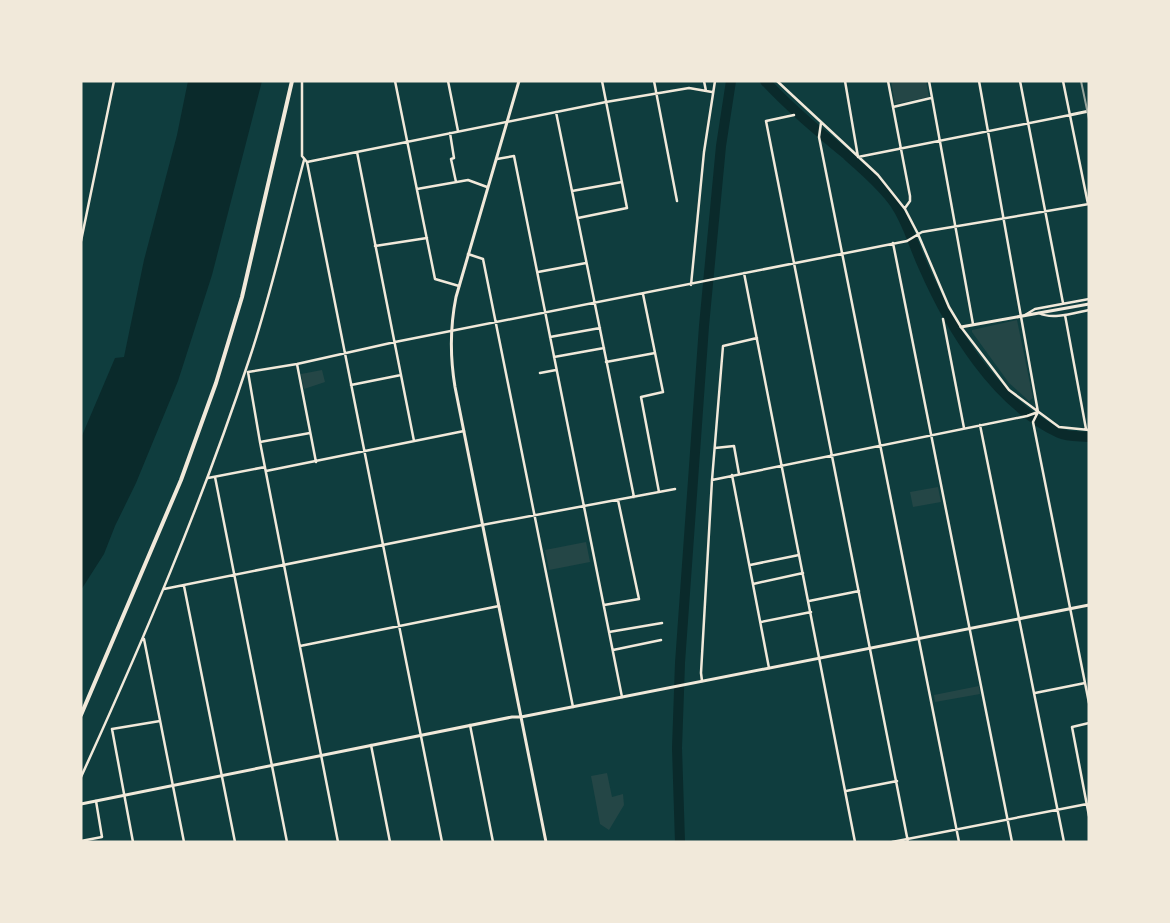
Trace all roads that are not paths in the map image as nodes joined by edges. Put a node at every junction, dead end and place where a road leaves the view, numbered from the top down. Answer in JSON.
{"nodes":[{"id":1,"x":114,"y":81,"type":"edge"},
{"id":2,"x":292,"y":81,"type":"edge"},
{"id":3,"x":302,"y":81,"type":"edge"},
{"id":4,"x":395,"y":81,"type":"edge"},
{"id":5,"x":448,"y":81,"type":"edge"},
{"id":6,"x":519,"y":81,"type":"edge"},
{"id":7,"x":602,"y":81,"type":"edge"},
{"id":8,"x":654,"y":81,"type":"edge"},
{"id":9,"x":704,"y":81,"type":"edge"},
{"id":10,"x":715,"y":81,"type":"edge"},
{"id":11,"x":776,"y":81,"type":"edge"},
{"id":12,"x":845,"y":81,"type":"edge"},
{"id":13,"x":888,"y":81,"type":"edge"},
{"id":14,"x":928,"y":81,"type":"edge"},
{"id":15,"x":979,"y":81,"type":"edge"},
{"id":16,"x":1020,"y":81,"type":"edge"},
{"id":17,"x":1063,"y":81,"type":"edge"},
{"id":18,"x":706,"y":91,"type":"junction"},
{"id":19,"x":712,"y":92,"type":"junction"},
{"id":20,"x":657,"y":93,"type":"junction"},
{"id":21,"x":932,"y":98,"type":"junction"},
{"id":22,"x":606,"y":102,"type":"junction"},
{"id":23,"x":893,"y":106,"type":"junction"},
{"id":24,"x":1089,"y":111,"type":"edge"},
{"id":25,"x":556,"y":112,"type":"junction"},
{"id":26,"x":794,"y":115,"type":"dead end"},
{"id":27,"x":1070,"y":115,"type":"junction"},
{"id":28,"x":507,"y":122,"type":"junction"},
{"id":29,"x":1028,"y":123,"type":"junction"},
{"id":30,"x":821,"y":125,"type":"junction"},
{"id":31,"x":988,"y":131,"type":"junction"},
{"id":32,"x":458,"y":132,"type":"junction"},
{"id":33,"x":450,"y":133,"type":"junction"},
{"id":34,"x":939,"y":140,"type":"junction"},
{"id":35,"x":407,"y":142,"type":"junction"},
{"id":36,"x":901,"y":147,"type":"junction"},
{"id":37,"x":356,"y":152,"type":"junction"},
{"id":38,"x":858,"y":157,"type":"junction"},
{"id":39,"x":496,"y":159,"type":"junction"},
{"id":40,"x":305,"y":161,"type":"junction"},
{"id":41,"x":456,"y":182,"type":"junction"},
{"id":42,"x":622,"y":182,"type":"junction"},
{"id":43,"x":487,"y":187,"type":"junction"},
{"id":44,"x":416,"y":189,"type":"junction"},
{"id":45,"x":572,"y":191,"type":"junction"},
{"id":46,"x":677,"y":200,"type":"dead end"},
{"id":47,"x":1089,"y":204,"type":"edge"},
{"id":48,"x":904,"y":209,"type":"junction"},
{"id":49,"x":1044,"y":210,"type":"junction"},
{"id":50,"x":1004,"y":217,"type":"junction"},
{"id":51,"x":578,"y":218,"type":"junction"},
{"id":52,"x":955,"y":225,"type":"junction"},
{"id":53,"x":917,"y":235,"type":"junction"},
{"id":54,"x":426,"y":238,"type":"junction"},
{"id":55,"x":81,"y":241,"type":"edge"},
{"id":56,"x":893,"y":243,"type":"junction"},
{"id":57,"x":375,"y":246,"type":"junction"},
{"id":58,"x":468,"y":254,"type":"junction"},
{"id":59,"x":842,"y":254,"type":"junction"},
{"id":60,"x":586,"y":262,"type":"junction"},
{"id":61,"x":794,"y":263,"type":"junction"},
{"id":62,"x":538,"y":272,"type":"junction"},
{"id":63,"x":744,"y":273,"type":"junction"},
{"id":64,"x":691,"y":285,"type":"junction"},
{"id":65,"x":459,"y":286,"type":"junction"},
{"id":66,"x":643,"y":294,"type":"junction"},
{"id":67,"x":1089,"y":299,"type":"edge"},
{"id":68,"x":594,"y":303,"type":"junction"},
{"id":69,"x":1062,"y":304,"type":"junction"},
{"id":70,"x":1089,"y":304,"type":"edge"},
{"id":71,"x":1089,"y":310,"type":"edge"},
{"id":72,"x":545,"y":313,"type":"junction"},
{"id":73,"x":1038,"y":313,"type":"junction"},
{"id":74,"x":1023,"y":315,"type":"junction"},
{"id":75,"x":1065,"y":315,"type":"junction"},
{"id":76,"x":943,"y":319,"type":"dead end"},
{"id":77,"x":496,"y":322,"type":"junction"},
{"id":78,"x":973,"y":324,"type":"junction"},
{"id":79,"x":961,"y":327,"type":"junction"},
{"id":80,"x":600,"y":328,"type":"junction"},
{"id":81,"x":451,"y":332,"type":"junction"},
{"id":82,"x":550,"y":337,"type":"junction"},
{"id":83,"x":757,"y":338,"type":"junction"},
{"id":84,"x":395,"y":342,"type":"junction"},
{"id":85,"x":604,"y":348,"type":"junction"},
{"id":86,"x":655,"y":353,"type":"junction"},
{"id":87,"x":345,"y":354,"type":"junction"},
{"id":88,"x":554,"y":357,"type":"junction"},
{"id":89,"x":606,"y":362,"type":"junction"},
{"id":90,"x":297,"y":364,"type":"junction"},
{"id":91,"x":556,"y":370,"type":"junction"},
{"id":92,"x":246,"y":372,"type":"junction"},
{"id":93,"x":540,"y":373,"type":"dead end"},
{"id":94,"x":401,"y":375,"type":"junction"},
{"id":95,"x":351,"y":385,"type":"junction"},
{"id":96,"x":1036,"y":413,"type":"junction"},
{"id":97,"x":980,"y":425,"type":"junction"},
{"id":98,"x":964,"y":428,"type":"junction"},
{"id":99,"x":1088,"y":430,"type":"edge"},
{"id":100,"x":464,"y":431,"type":"junction"},
{"id":101,"x":310,"y":433,"type":"junction"},
{"id":102,"x":931,"y":435,"type":"junction"},
{"id":103,"x":414,"y":441,"type":"junction"},
{"id":104,"x":260,"y":442,"type":"junction"},
{"id":105,"x":880,"y":446,"type":"junction"},
{"id":106,"x":715,"y":448,"type":"junction"},
{"id":107,"x":364,"y":452,"type":"junction"},
{"id":108,"x":832,"y":456,"type":"junction"},
{"id":109,"x":316,"y":462,"type":"junction"},
{"id":110,"x":782,"y":466,"type":"junction"},
{"id":111,"x":265,"y":467,"type":"junction"},
{"id":112,"x":266,"y":471,"type":"junction"},
{"id":113,"x":739,"y":474,"type":"junction"},
{"id":114,"x":732,"y":475,"type":"junction"},
{"id":115,"x":215,"y":477,"type":"junction"},
{"id":116,"x":208,"y":478,"type":"junction"},
{"id":117,"x":712,"y":480,"type":"junction"},
{"id":118,"x":675,"y":489,"type":"dead end"},
{"id":119,"x":659,"y":492,"type":"junction"},
{"id":120,"x":634,"y":497,"type":"junction"},
{"id":121,"x":618,"y":500,"type":"junction"},
{"id":122,"x":584,"y":506,"type":"junction"},
{"id":123,"x":534,"y":515,"type":"junction"},
{"id":124,"x":482,"y":525,"type":"junction"},
{"id":125,"x":383,"y":545,"type":"junction"},
{"id":126,"x":800,"y":555,"type":"junction"},
{"id":127,"x":284,"y":566,"type":"junction"},
{"id":128,"x":749,"y":566,"type":"junction"},
{"id":129,"x":803,"y":573,"type":"junction"},
{"id":130,"x":234,"y":576,"type":"junction"},
{"id":131,"x":753,"y":584,"type":"junction"},
{"id":132,"x":184,"y":585,"type":"junction"},
{"id":133,"x":164,"y":589,"type":"junction"},
{"id":134,"x":859,"y":591,"type":"junction"},
{"id":135,"x":809,"y":601,"type":"junction"},
{"id":136,"x":604,"y":605,"type":"junction"},
{"id":137,"x":1089,"y":605,"type":"edge"},
{"id":138,"x":499,"y":606,"type":"junction"},
{"id":139,"x":1070,"y":609,"type":"junction"},
{"id":140,"x":811,"y":612,"type":"junction"},
{"id":141,"x":1020,"y":618,"type":"junction"},
{"id":142,"x":760,"y":622,"type":"junction"},
{"id":143,"x":662,"y":623,"type":"dead end"},
{"id":144,"x":398,"y":626,"type":"junction"},
{"id":145,"x":969,"y":629,"type":"junction"},
{"id":146,"x":609,"y":632,"type":"junction"},
{"id":147,"x":144,"y":637,"type":"junction"},
{"id":148,"x":919,"y":639,"type":"junction"},
{"id":149,"x":661,"y":640,"type":"dead end"},
{"id":150,"x":300,"y":646,"type":"junction"},
{"id":151,"x":871,"y":647,"type":"junction"},
{"id":152,"x":613,"y":650,"type":"junction"},
{"id":153,"x":819,"y":659,"type":"junction"},
{"id":154,"x":769,"y":668,"type":"junction"},
{"id":155,"x":702,"y":681,"type":"junction"},
{"id":156,"x":1085,"y":682,"type":"junction"},
{"id":157,"x":1034,"y":693,"type":"junction"},
{"id":158,"x":622,"y":697,"type":"junction"},
{"id":159,"x":1089,"y":703,"type":"edge"},
{"id":160,"x":573,"y":707,"type":"junction"},
{"id":161,"x":81,"y":715,"type":"edge"},
{"id":162,"x":521,"y":717,"type":"junction"},
{"id":163,"x":160,"y":720,"type":"junction"},
{"id":164,"x":1089,"y":723,"type":"edge"},
{"id":165,"x":470,"y":725,"type":"junction"},
{"id":166,"x":420,"y":736,"type":"junction"},
{"id":167,"x":372,"y":745,"type":"junction"},
{"id":168,"x":322,"y":755,"type":"junction"},
{"id":169,"x":272,"y":765,"type":"junction"},
{"id":170,"x":222,"y":775,"type":"junction"},
{"id":171,"x":81,"y":777,"type":"edge"},
{"id":172,"x":897,"y":781,"type":"junction"},
{"id":173,"x":173,"y":785,"type":"junction"},
{"id":174,"x":846,"y":791,"type":"junction"},
{"id":175,"x":124,"y":795,"type":"junction"},
{"id":176,"x":96,"y":801,"type":"junction"},
{"id":177,"x":81,"y":804,"type":"edge"},
{"id":178,"x":1087,"y":804,"type":"junction"},
{"id":179,"x":1058,"y":809,"type":"junction"},
{"id":180,"x":1089,"y":816,"type":"edge"},
{"id":181,"x":1007,"y":820,"type":"junction"},
{"id":182,"x":956,"y":829,"type":"junction"},
{"id":183,"x":908,"y":840,"type":"edge"},
{"id":184,"x":81,"y":841,"type":"edge"},
{"id":185,"x":133,"y":842,"type":"edge"},
{"id":186,"x":184,"y":842,"type":"edge"},
{"id":187,"x":235,"y":842,"type":"edge"},
{"id":188,"x":287,"y":842,"type":"edge"},
{"id":189,"x":338,"y":842,"type":"edge"},
{"id":190,"x":390,"y":842,"type":"edge"},
{"id":191,"x":442,"y":842,"type":"edge"},
{"id":192,"x":493,"y":842,"type":"edge"},
{"id":193,"x":546,"y":842,"type":"edge"},
{"id":194,"x":856,"y":842,"type":"edge"},
{"id":195,"x":892,"y":842,"type":"edge"},
{"id":196,"x":959,"y":842,"type":"edge"},
{"id":197,"x":1012,"y":842,"type":"edge"},
{"id":198,"x":1064,"y":842,"type":"edge"}],
"edges":[{"from":1,"to":55,"type":"street"},
{"from":2,"to":161,"type":"main road"},
{"from":3,"to":40,"type":"street"},
{"from":4,"to":35,"type":"street"},
{"from":5,"to":32,"type":"street"},
{"from":6,"to":28,"type":"street"},
{"from":7,"to":22,"type":"street"},
{"from":8,"to":20,"type":"street"},
{"from":9,"to":18,"type":"street"},
{"from":10,"to":19,"type":"street"},
{"from":11,"to":30,"type":"street"},
{"from":12,"to":38,"type":"street"},
{"from":13,"to":23,"type":"street"},
{"from":14,"to":21,"type":"street"},
{"from":15,"to":31,"type":"street"},
{"from":16,"to":29,"type":"street"},
{"from":17,"to":27,"type":"street"},
{"from":18,"to":19,"type":"street"},
{"from":18,"to":20,"type":"street"},
{"from":19,"to":64,"type":"street"},
{"from":20,"to":22,"type":"street"},
{"from":20,"to":46,"type":"street"},
{"from":21,"to":23,"type":"street"},
{"from":21,"to":34,"type":"street"},
{"from":22,"to":25,"type":"street"},
{"from":22,"to":42,"type":"street"},
{"from":23,"to":36,"type":"street"},
{"from":24,"to":27,"type":"street"},
{"from":25,"to":28,"type":"street"},
{"from":25,"to":45,"type":"street"},
{"from":26,"to":61,"type":"street"},
{"from":27,"to":29,"type":"street"},
{"from":27,"to":47,"type":"street"},
{"from":28,"to":32,"type":"street"},
{"from":28,"to":39,"type":"street"},
{"from":29,"to":31,"type":"street"},
{"from":29,"to":49,"type":"street"},
{"from":30,"to":38,"type":"street"},
{"from":30,"to":59,"type":"street"},
{"from":31,"to":34,"type":"street"},
{"from":31,"to":50,"type":"street"},
{"from":32,"to":33,"type":"street"},
{"from":33,"to":35,"type":"street"},
{"from":33,"to":41,"type":"street"},
{"from":34,"to":36,"type":"street"},
{"from":34,"to":52,"type":"street"},
{"from":35,"to":37,"type":"street"},
{"from":35,"to":44,"type":"street"},
{"from":36,"to":38,"type":"street"},
{"from":36,"to":48,"type":"street"},
{"from":37,"to":40,"type":"street"},
{"from":37,"to":57,"type":"street"},
{"from":38,"to":48,"type":"street"},
{"from":39,"to":43,"type":"street"},
{"from":39,"to":62,"type":"street"},
{"from":40,"to":87,"type":"street"},
{"from":40,"to":92,"type":"street"},
{"from":41,"to":43,"type":"street"},
{"from":41,"to":44,"type":"street"},
{"from":42,"to":45,"type":"street"},
{"from":42,"to":51,"type":"street"},
{"from":43,"to":58,"type":"street"},
{"from":44,"to":54,"type":"street"},
{"from":45,"to":51,"type":"street"},
{"from":47,"to":49,"type":"street"},
{"from":48,"to":53,"type":"street"},
{"from":49,"to":50,"type":"street"},
{"from":49,"to":69,"type":"street"},
{"from":50,"to":52,"type":"street"},
{"from":50,"to":74,"type":"street"},
{"from":51,"to":60,"type":"street"},
{"from":52,"to":53,"type":"street"},
{"from":52,"to":78,"type":"street"},
{"from":53,"to":56,"type":"street"},
{"from":53,"to":79,"type":"street"},
{"from":54,"to":57,"type":"street"},
{"from":54,"to":65,"type":"street"},
{"from":56,"to":59,"type":"street"},
{"from":56,"to":102,"type":"street"},
{"from":57,"to":84,"type":"street"},
{"from":58,"to":65,"type":"street"},
{"from":58,"to":77,"type":"street"},
{"from":59,"to":61,"type":"street"},
{"from":59,"to":105,"type":"street"},
{"from":60,"to":62,"type":"street"},
{"from":60,"to":68,"type":"street"},
{"from":61,"to":63,"type":"street"},
{"from":61,"to":108,"type":"street"},
{"from":62,"to":72,"type":"street"},
{"from":63,"to":64,"type":"street"},
{"from":63,"to":83,"type":"street"},
{"from":64,"to":66,"type":"street"},
{"from":65,"to":81,"type":"street"},
{"from":66,"to":68,"type":"street"},
{"from":66,"to":86,"type":"street"},
{"from":67,"to":69,"type":"street"},
{"from":68,"to":72,"type":"street"},
{"from":68,"to":80,"type":"street"},
{"from":69,"to":74,"type":"street"},
{"from":70,"to":73,"type":"street"},
{"from":71,"to":75,"type":"street"},
{"from":72,"to":77,"type":"street"},
{"from":72,"to":82,"type":"street"},
{"from":73,"to":74,"type":"street"},
{"from":73,"to":75,"type":"street"},
{"from":74,"to":78,"type":"street"},
{"from":74,"to":96,"type":"street"},
{"from":75,"to":99,"type":"street"},
{"from":76,"to":98,"type":"street"},
{"from":77,"to":81,"type":"street"},
{"from":77,"to":123,"type":"street"},
{"from":78,"to":79,"type":"street"},
{"from":79,"to":96,"type":"street"},
{"from":80,"to":82,"type":"street"},
{"from":80,"to":85,"type":"street"},
{"from":81,"to":84,"type":"street"},
{"from":81,"to":100,"type":"street"},
{"from":82,"to":88,"type":"street"},
{"from":83,"to":106,"type":"street"},
{"from":83,"to":110,"type":"street"},
{"from":84,"to":87,"type":"street"},
{"from":84,"to":94,"type":"street"},
{"from":85,"to":88,"type":"street"},
{"from":85,"to":89,"type":"street"},
{"from":86,"to":89,"type":"street"},
{"from":86,"to":119,"type":"street"},
{"from":87,"to":90,"type":"street"},
{"from":87,"to":95,"type":"street"},
{"from":88,"to":91,"type":"street"},
{"from":89,"to":120,"type":"street"},
{"from":90,"to":92,"type":"street"},
{"from":90,"to":101,"type":"street"},
{"from":91,"to":93,"type":"street"},
{"from":91,"to":122,"type":"street"},
{"from":92,"to":104,"type":"street"},
{"from":92,"to":116,"type":"street"},
{"from":94,"to":95,"type":"street"},
{"from":94,"to":103,"type":"street"},
{"from":95,"to":107,"type":"street"},
{"from":96,"to":97,"type":"street"},
{"from":96,"to":99,"type":"street"},
{"from":96,"to":139,"type":"street"},
{"from":97,"to":98,"type":"street"},
{"from":97,"to":141,"type":"street"},
{"from":98,"to":102,"type":"street"},
{"from":100,"to":103,"type":"street"},
{"from":100,"to":124,"type":"street"},
{"from":101,"to":104,"type":"street"},
{"from":101,"to":109,"type":"street"},
{"from":102,"to":105,"type":"street"},
{"from":102,"to":145,"type":"street"},
{"from":103,"to":107,"type":"street"},
{"from":104,"to":111,"type":"street"},
{"from":105,"to":108,"type":"street"},
{"from":105,"to":148,"type":"street"},
{"from":106,"to":113,"type":"street"},
{"from":106,"to":117,"type":"street"},
{"from":107,"to":109,"type":"street"},
{"from":107,"to":125,"type":"street"},
{"from":108,"to":110,"type":"street"},
{"from":108,"to":134,"type":"street"},
{"from":109,"to":112,"type":"street"},
{"from":110,"to":113,"type":"street"},
{"from":110,"to":126,"type":"street"},
{"from":111,"to":112,"type":"street"},
{"from":111,"to":115,"type":"street"},
{"from":112,"to":127,"type":"street"},
{"from":113,"to":114,"type":"street"},
{"from":114,"to":117,"type":"street"},
{"from":114,"to":128,"type":"street"},
{"from":115,"to":116,"type":"street"},
{"from":115,"to":130,"type":"street"},
{"from":116,"to":133,"type":"street"},
{"from":117,"to":155,"type":"street"},
{"from":118,"to":119,"type":"street"},
{"from":119,"to":120,"type":"street"},
{"from":120,"to":121,"type":"street"},
{"from":121,"to":122,"type":"street"},
{"from":121,"to":136,"type":"street"},
{"from":122,"to":123,"type":"street"},
{"from":122,"to":136,"type":"street"},
{"from":123,"to":124,"type":"street"},
{"from":123,"to":160,"type":"street"},
{"from":124,"to":125,"type":"street"},
{"from":124,"to":138,"type":"street"},
{"from":125,"to":127,"type":"street"},
{"from":125,"to":144,"type":"street"},
{"from":126,"to":128,"type":"street"},
{"from":126,"to":129,"type":"street"},
{"from":127,"to":130,"type":"street"},
{"from":127,"to":150,"type":"street"},
{"from":128,"to":131,"type":"street"},
{"from":129,"to":131,"type":"street"},
{"from":129,"to":135,"type":"street"},
{"from":130,"to":132,"type":"street"},
{"from":130,"to":169,"type":"street"},
{"from":131,"to":142,"type":"street"},
{"from":132,"to":133,"type":"street"},
{"from":132,"to":170,"type":"street"},
{"from":133,"to":147,"type":"street"},
{"from":134,"to":135,"type":"street"},
{"from":134,"to":151,"type":"street"},
{"from":135,"to":140,"type":"street"},
{"from":136,"to":146,"type":"street"},
{"from":137,"to":139,"type":"street"},
{"from":138,"to":144,"type":"street"},
{"from":138,"to":162,"type":"street"},
{"from":139,"to":141,"type":"street"},
{"from":139,"to":156,"type":"street"},
{"from":140,"to":142,"type":"street"},
{"from":140,"to":153,"type":"street"},
{"from":141,"to":145,"type":"street"},
{"from":141,"to":157,"type":"street"},
{"from":142,"to":154,"type":"street"},
{"from":143,"to":146,"type":"street"},
{"from":144,"to":150,"type":"street"},
{"from":144,"to":166,"type":"street"},
{"from":145,"to":148,"type":"street"},
{"from":145,"to":181,"type":"street"},
{"from":146,"to":152,"type":"street"},
{"from":147,"to":163,"type":"street"},
{"from":147,"to":171,"type":"street"},
{"from":148,"to":151,"type":"street"},
{"from":148,"to":182,"type":"street"},
{"from":149,"to":152,"type":"street"},
{"from":150,"to":168,"type":"street"},
{"from":151,"to":153,"type":"street"},
{"from":151,"to":172,"type":"street"},
{"from":152,"to":158,"type":"street"},
{"from":153,"to":154,"type":"street"},
{"from":153,"to":174,"type":"street"},
{"from":154,"to":155,"type":"street"},
{"from":155,"to":158,"type":"street"},
{"from":156,"to":157,"type":"street"},
{"from":156,"to":159,"type":"street"},
{"from":157,"to":179,"type":"street"},
{"from":158,"to":160,"type":"street"},
{"from":160,"to":162,"type":"street"},
{"from":162,"to":165,"type":"street"},
{"from":162,"to":193,"type":"street"},
{"from":163,"to":173,"type":"street"},
{"from":163,"to":175,"type":"street"},
{"from":164,"to":178,"type":"street"},
{"from":165,"to":166,"type":"street"},
{"from":165,"to":192,"type":"street"},
{"from":166,"to":167,"type":"street"},
{"from":166,"to":191,"type":"street"},
{"from":167,"to":168,"type":"street"},
{"from":167,"to":190,"type":"street"},
{"from":168,"to":169,"type":"street"},
{"from":168,"to":189,"type":"street"},
{"from":169,"to":170,"type":"street"},
{"from":169,"to":188,"type":"street"},
{"from":170,"to":173,"type":"street"},
{"from":170,"to":187,"type":"street"},
{"from":172,"to":174,"type":"street"},
{"from":172,"to":183,"type":"street"},
{"from":173,"to":175,"type":"street"},
{"from":173,"to":186,"type":"street"},
{"from":174,"to":194,"type":"street"},
{"from":175,"to":176,"type":"street"},
{"from":175,"to":185,"type":"street"},
{"from":176,"to":177,"type":"street"},
{"from":176,"to":184,"type":"street"},
{"from":178,"to":179,"type":"street"},
{"from":178,"to":180,"type":"street"},
{"from":179,"to":181,"type":"street"},
{"from":179,"to":198,"type":"street"},
{"from":181,"to":182,"type":"street"},
{"from":181,"to":197,"type":"street"},
{"from":182,"to":183,"type":"street"},
{"from":182,"to":196,"type":"street"},
{"from":183,"to":195,"type":"street"}]}
